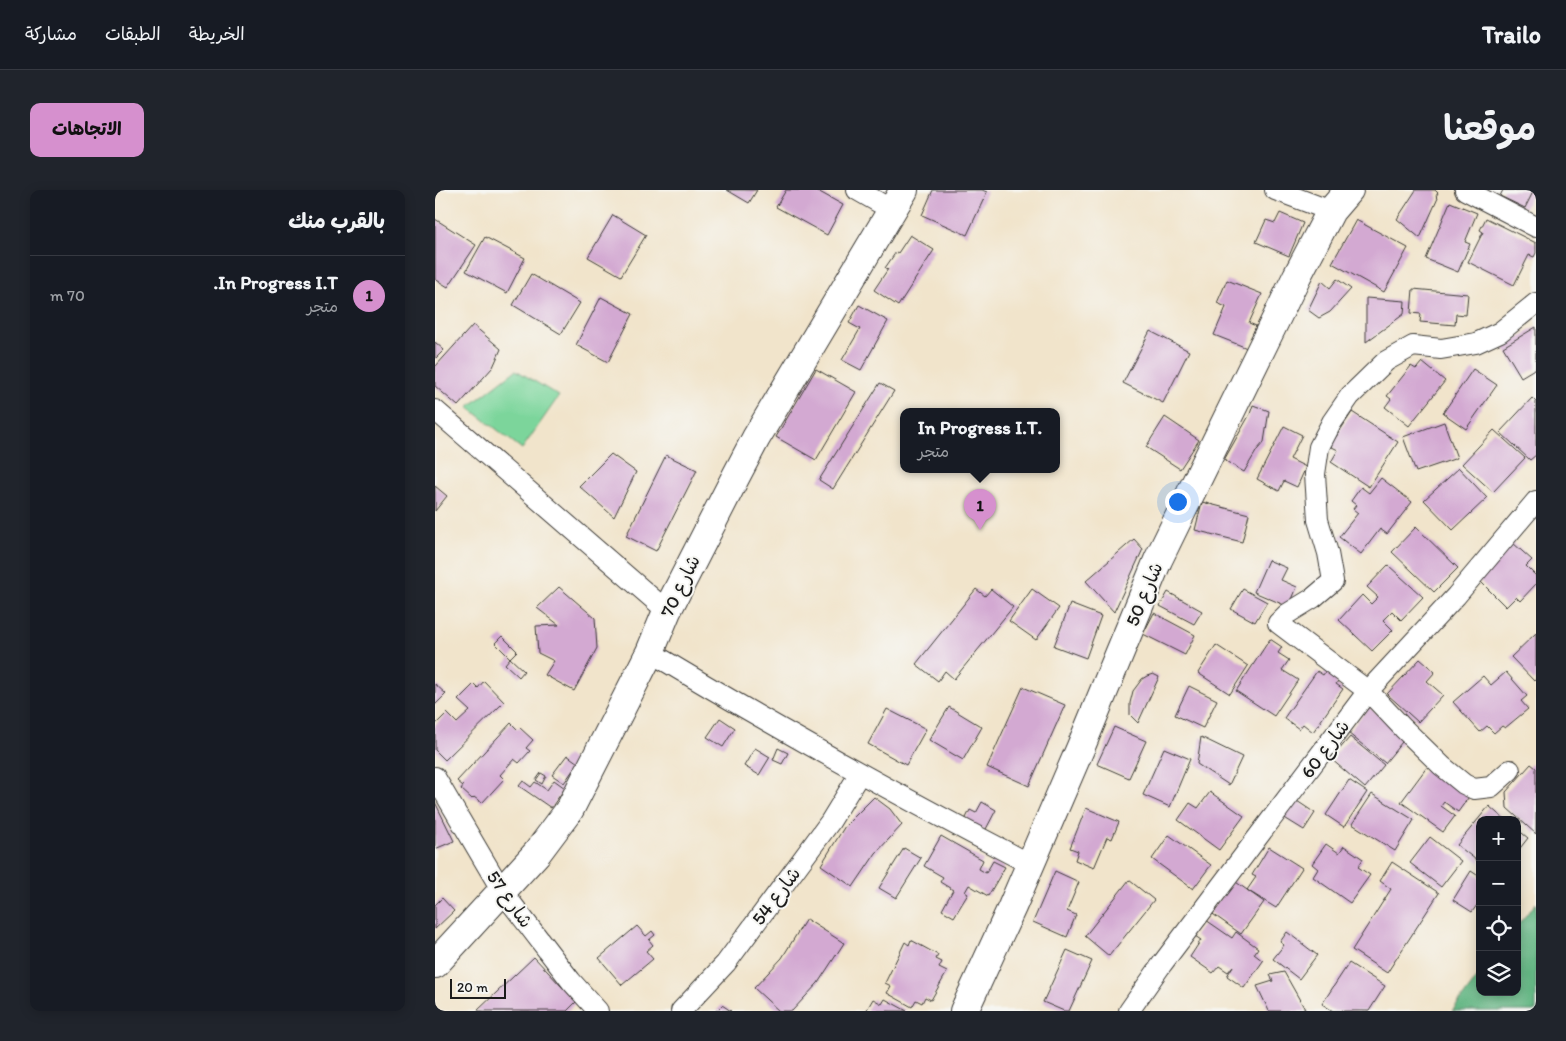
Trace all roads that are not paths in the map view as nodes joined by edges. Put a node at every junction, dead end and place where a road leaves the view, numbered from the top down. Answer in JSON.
{"nodes":[{"id":1,"x":857,"y":190,"type":"edge"},
{"id":2,"x":1275,"y":190,"type":"edge"},
{"id":3,"x":1349,"y":190,"type":"edge"},
{"id":4,"x":1465,"y":190,"type":"edge"},
{"id":5,"x":898,"y":200,"type":"edge"},
{"id":6,"x":1331,"y":211,"type":"junction"},
{"id":7,"x":1536,"y":227,"type":"edge"},
{"id":8,"x":1536,"y":302,"type":"edge"},
{"id":9,"x":435,"y":410,"type":"edge"},
{"id":10,"x":1536,"y":501,"type":"edge"},
{"id":11,"x":667,"y":611,"type":"junction"},
{"id":12,"x":650,"y":652,"type":"junction"},
{"id":13,"x":1369,"y":690,"type":"junction"},
{"id":14,"x":1510,"y":770,"type":"dead end"},
{"id":15,"x":860,"y":773,"type":"junction"},
{"id":16,"x":435,"y":777,"type":"edge"},
{"id":17,"x":1030,"y":864,"type":"junction"},
{"id":18,"x":502,"y":891,"type":"junction"},
{"id":19,"x":435,"y":964,"type":"edge"},
{"id":20,"x":598,"y":1011,"type":"edge"},
{"id":21,"x":681,"y":1011,"type":"edge"},
{"id":22,"x":964,"y":1011,"type":"edge"},
{"id":23,"x":1129,"y":1011,"type":"edge"}],
"edges":[{"from":1,"to":5,"type":"street"},
{"from":2,"to":6,"type":"street"},
{"from":3,"to":6,"type":"street","name":"شارع 50"},
{"from":4,"to":7,"type":"street"},
{"from":5,"to":11,"type":"street","name":"شارع 70"},
{"from":6,"to":17,"type":"street","name":"شارع 50"},
{"from":8,"to":13,"type":"street"},
{"from":9,"to":11,"type":"street"},
{"from":10,"to":13,"type":"street","name":"شارع 60"},
{"from":11,"to":12,"type":"street","name":"شارع 70"},
{"from":12,"to":15,"type":"street"},
{"from":12,"to":18,"type":"street","name":"شارع 70"},
{"from":13,"to":14,"type":"street"},
{"from":13,"to":23,"type":"street","name":"شارع 60"},
{"from":15,"to":17,"type":"street"},
{"from":15,"to":21,"type":"street","name":"شارع 54"},
{"from":16,"to":18,"type":"street","name":"شارع 57"},
{"from":17,"to":22,"type":"street","name":"شارع 50"},
{"from":18,"to":19,"type":"street","name":"شارع 70"},
{"from":18,"to":20,"type":"street","name":"شارع 57"}]}
